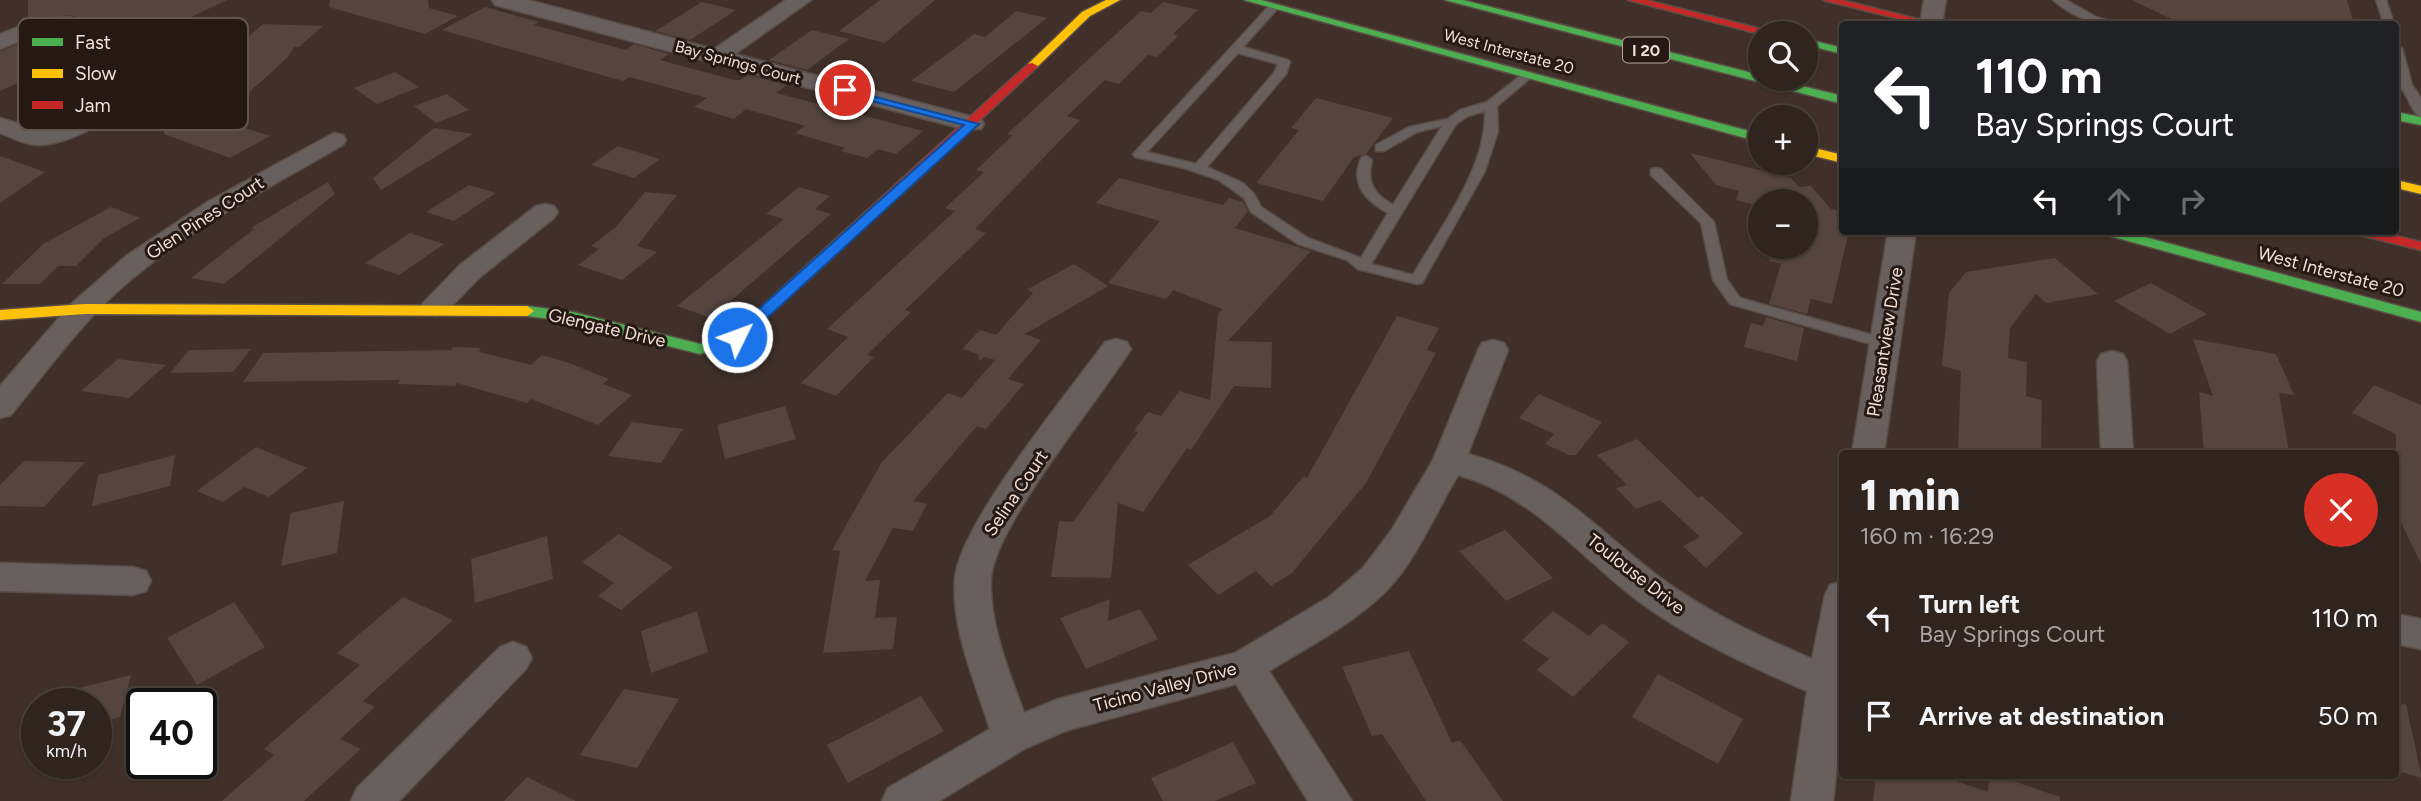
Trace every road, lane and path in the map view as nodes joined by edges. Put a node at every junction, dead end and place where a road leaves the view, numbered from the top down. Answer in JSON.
{"nodes":[{"id":1,"x":503,"y":0,"type":"edge"},
{"id":2,"x":800,"y":0,"type":"edge"},
{"id":3,"x":1115,"y":0,"type":"edge"},
{"id":4,"x":1248,"y":0,"type":"edge"},
{"id":5,"x":1450,"y":0,"type":"edge"},
{"id":6,"x":1633,"y":0,"type":"edge"},
{"id":7,"x":1828,"y":0,"type":"edge"},
{"id":8,"x":1935,"y":0,"type":"edge"},
{"id":9,"x":2058,"y":0,"type":"edge"},
{"id":10,"x":2381,"y":0,"type":"edge"},
{"id":11,"x":1088,"y":7,"type":"edge"},
{"id":12,"x":1274,"y":7,"type":"junction"},
{"id":13,"x":1919,"y":21,"type":"edge"},
{"id":14,"x":1932,"y":21,"type":"edge"},
{"id":15,"x":2100,"y":21,"type":"edge"},
{"id":16,"x":2388,"y":21,"type":"edge"},
{"id":17,"x":1748,"y":28,"type":"edge"},
{"id":18,"x":18,"y":34,"type":"edge"},
{"id":19,"x":0,"y":42,"type":"edge"},
{"id":20,"x":1818,"y":45,"type":"edge"},
{"id":21,"x":1236,"y":49,"type":"junction"},
{"id":22,"x":1839,"y":50,"type":"edge"},
{"id":23,"x":718,"y":56,"type":"junction"},
{"id":24,"x":1528,"y":75,"type":"junction"},
{"id":25,"x":2401,"y":82,"type":"edge"},
{"id":26,"x":1839,"y":99,"type":"edge"},
{"id":27,"x":1491,"y":105,"type":"junction"},
{"id":28,"x":2421,"y":113,"type":"edge"},
{"id":29,"x":2399,"y":117,"type":"edge"},
{"id":30,"x":2421,"y":121,"type":"edge"},
{"id":31,"x":1451,"y":122,"type":"junction"},
{"id":32,"x":972,"y":124,"type":"junction"},
{"id":33,"x":0,"y":125,"type":"edge"},
{"id":34,"x":69,"y":130,"type":"edge"},
{"id":35,"x":1748,"y":135,"type":"edge"},
{"id":36,"x":334,"y":140,"type":"dead end"},
{"id":37,"x":1380,"y":148,"type":"dead end"},
{"id":38,"x":1818,"y":153,"type":"edge"},
{"id":39,"x":1839,"y":158,"type":"edge"},
{"id":40,"x":1366,"y":160,"type":"dead end"},
{"id":41,"x":1198,"y":170,"type":"junction"},
{"id":42,"x":1656,"y":172,"type":"dead end"},
{"id":43,"x":2399,"y":185,"type":"edge"},
{"id":44,"x":2421,"y":190,"type":"edge"},
{"id":45,"x":545,"y":212,"type":"dead end"},
{"id":46,"x":1396,"y":212,"type":"junction"},
{"id":47,"x":1901,"y":235,"type":"edge"},
{"id":48,"x":2123,"y":235,"type":"edge"},
{"id":49,"x":2376,"y":235,"type":"edge"},
{"id":50,"x":2421,"y":246,"type":"edge"},
{"id":51,"x":1363,"y":266,"type":"junction"},
{"id":52,"x":435,"y":307,"type":"junction"},
{"id":53,"x":85,"y":309,"type":"junction"},
{"id":54,"x":0,"y":315,"type":"edge"},
{"id":55,"x":2421,"y":317,"type":"edge"},
{"id":56,"x":1885,"y":343,"type":"junction"},
{"id":57,"x":1116,"y":349,"type":"dead end"},
{"id":58,"x":1493,"y":350,"type":"dead end"},
{"id":59,"x":2112,"y":361,"type":"dead end"},
{"id":60,"x":0,"y":407,"type":"edge"},
{"id":61,"x":1868,"y":450,"type":"edge"},
{"id":62,"x":2117,"y":450,"type":"edge"},
{"id":63,"x":1449,"y":461,"type":"junction"},
{"id":64,"x":0,"y":577,"type":"edge"},
{"id":65,"x":133,"y":581,"type":"dead end"},
{"id":66,"x":1839,"y":617,"type":"edge"},
{"id":67,"x":2399,"y":630,"type":"edge"},
{"id":68,"x":2421,"y":634,"type":"edge"},
{"id":69,"x":513,"y":658,"type":"dead end"},
{"id":70,"x":1245,"y":666,"type":"junction"},
{"id":71,"x":1827,"y":682,"type":"junction"},
{"id":72,"x":1012,"y":736,"type":"junction"},
{"id":73,"x":372,"y":801,"type":"edge"},
{"id":74,"x":903,"y":801,"type":"edge"},
{"id":75,"x":1332,"y":801,"type":"edge"},
{"id":76,"x":1812,"y":801,"type":"edge"}],
"edges":[{"from":1,"to":23,"type":"street","name":"Bay Springs Court"},
{"from":2,"to":23,"type":"street"},
{"from":3,"to":11,"type":"main road","name":"Glengate Drive"},
{"from":4,"to":12,"type":"main road","name":"West Interstate 20"},
{"from":5,"to":26,"type":"main road","number":"I 20"},
{"from":6,"to":17,"type":"main road"},
{"from":7,"to":13,"type":"main road"},
{"from":8,"to":14,"type":"street"},
{"from":9,"to":15,"type":"lane"},
{"from":10,"to":16,"type":"lane"},
{"from":11,"to":32,"type":"main road","name":"Glengate Drive"},
{"from":12,"to":21,"type":"lane"},
{"from":12,"to":24,"type":"main road","name":"West Interstate 20"},
{"from":18,"to":19,"type":"street"},
{"from":20,"to":22,"type":"main road"},
{"from":21,"to":41,"type":"lane"},
{"from":21,"to":41,"type":"lane"},
{"from":23,"to":32,"type":"street","name":"Bay Springs Court"},
{"from":24,"to":27,"type":"lane"},
{"from":24,"to":35,"type":"main road","name":"West Interstate 20"},
{"from":25,"to":28,"type":"lane"},
{"from":27,"to":31,"type":"lane"},
{"from":27,"to":51,"type":"lane"},
{"from":29,"to":30,"type":"main road"},
{"from":31,"to":37,"type":"lane"},
{"from":31,"to":46,"type":"lane"},
{"from":32,"to":52,"type":"main road","name":"Glengate Drive"},
{"from":33,"to":34,"type":"street"},
{"from":36,"to":53,"type":"street","name":"Glen Pines Court"},
{"from":38,"to":39,"type":"main road"},
{"from":40,"to":46,"type":"lane"},
{"from":41,"to":51,"type":"lane"},
{"from":42,"to":56,"type":"lane"},
{"from":43,"to":44,"type":"main road"},
{"from":45,"to":52,"type":"street"},
{"from":46,"to":51,"type":"lane"},
{"from":47,"to":56,"type":"street","name":"Pleasantview Drive"},
{"from":48,"to":55,"type":"main road","name":"West Interstate 20"},
{"from":49,"to":50,"type":"main road"},
{"from":52,"to":53,"type":"main road","name":"Glengate Drive"},
{"from":53,"to":54,"type":"main road","name":"Glengate Drive"},
{"from":53,"to":60,"type":"street","name":"Glen Pines Court"},
{"from":56,"to":61,"type":"street","name":"Pleasantview Drive"},
{"from":57,"to":72,"type":"street","name":"Selina Court"},
{"from":58,"to":63,"type":"street","name":"Ticino Valley Drive"},
{"from":59,"to":62,"type":"street"},
{"from":63,"to":70,"type":"street","name":"Ticino Valley Drive"},
{"from":63,"to":71,"type":"street","name":"Toulouse Drive"},
{"from":64,"to":65,"type":"street"},
{"from":66,"to":71,"type":"street"},
{"from":67,"to":68,"type":"street"},
{"from":69,"to":73,"type":"street"},
{"from":70,"to":72,"type":"street","name":"Ticino Valley Drive"},
{"from":70,"to":75,"type":"street"},
{"from":71,"to":76,"type":"street"},
{"from":72,"to":74,"type":"street","name":"Ticino Valley Drive"}]}
